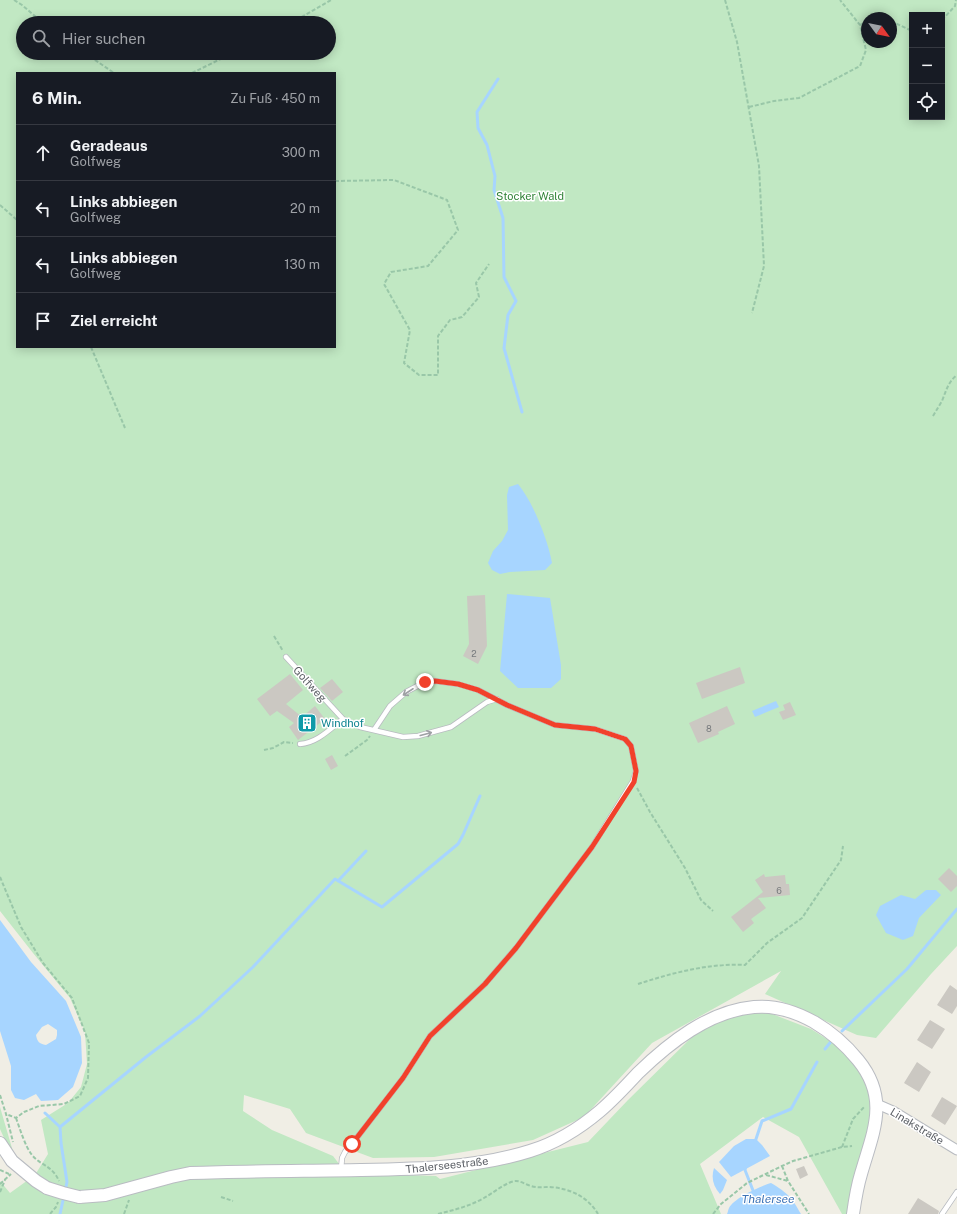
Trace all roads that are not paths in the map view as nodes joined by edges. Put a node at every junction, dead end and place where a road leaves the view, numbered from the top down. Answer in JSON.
{"nodes":[{"id":1,"x":286,"y":658,"type":"road end"},
{"id":2,"x":497,"y":699,"type":"junction"},
{"id":3,"x":342,"y":719,"type":"junction"},
{"id":4,"x":374,"y":730,"type":"junction"},
{"id":5,"x":300,"y":744,"type":"road end"},
{"id":6,"x":877,"y":1104,"type":"junction"},
{"id":7,"x":0,"y":1143,"type":"edge"},
{"id":8,"x":957,"y":1150,"type":"edge"},
{"id":9,"x":340,"y":1170,"type":"junction"},
{"id":10,"x":957,"y":1192,"type":"edge"},
{"id":11,"x":853,"y":1214,"type":"edge"},
{"id":12,"x":942,"y":1214,"type":"edge"}],
"edges":[{"from":1,"to":3,"type":"lane","name":"Golfweg"},
{"from":4,"to":2,"type":"lane","name":"Golfweg","one_way":true},
{"from":2,"to":4,"type":"lane","one_way":true},
{"from":2,"to":9,"type":"lane"},
{"from":3,"to":4,"type":"lane","name":"Golfweg"},
{"from":3,"to":5,"type":"lane"},
{"from":6,"to":8,"type":"street","name":"Linakstraße"},
{"from":6,"to":9,"type":"main road","name":"Thalerseestraße"},
{"from":6,"to":11,"type":"main road","name":"Thalerseestraße"},
{"from":7,"to":9,"type":"main road","name":"Thalerseestraße","bridge":true},
{"from":10,"to":12,"type":"lane"}]}
